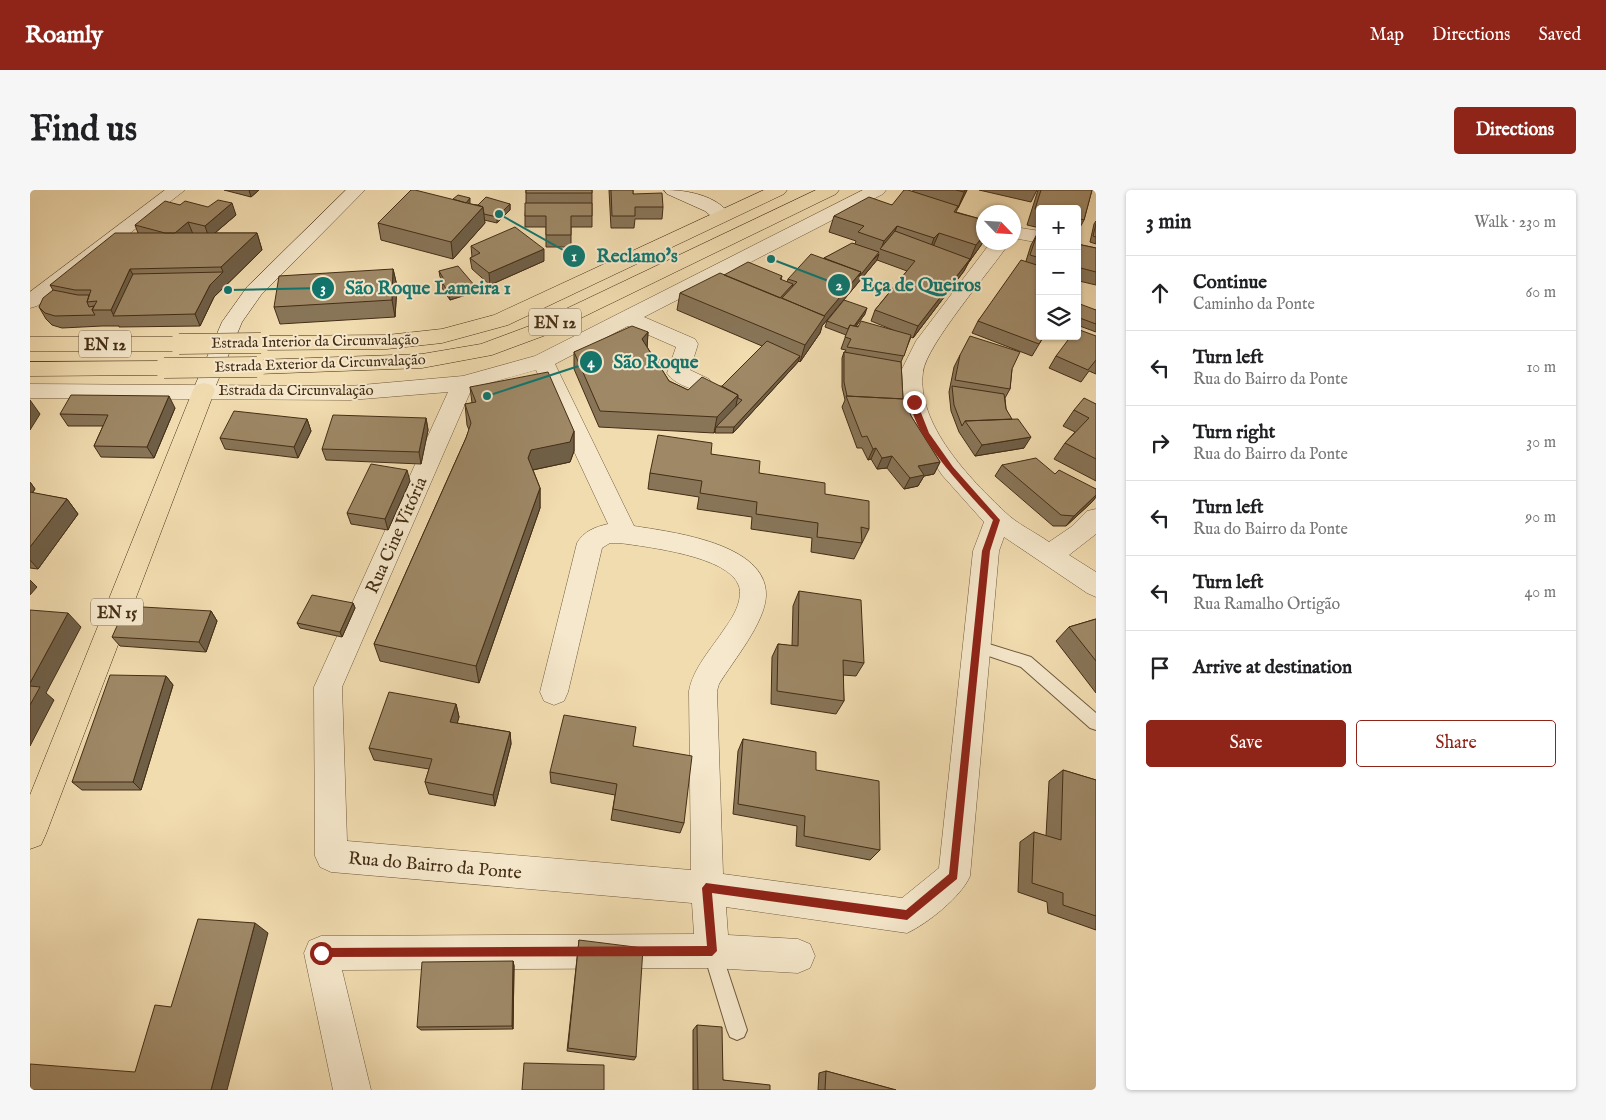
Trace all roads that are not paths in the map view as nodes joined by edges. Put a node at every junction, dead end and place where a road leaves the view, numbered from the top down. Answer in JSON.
{"nodes":[{"id":1,"x":176,"y":190,"type":"edge"},
{"id":2,"x":356,"y":190,"type":"edge"},
{"id":3,"x":672,"y":190,"type":"edge"},
{"id":4,"x":778,"y":190,"type":"edge"},
{"id":5,"x":830,"y":190,"type":"edge"},
{"id":6,"x":878,"y":195,"type":"edge"},
{"id":7,"x":722,"y":216,"type":"junction"},
{"id":8,"x":1021,"y":234,"type":"edge"},
{"id":9,"x":1036,"y":236,"type":"edge"},
{"id":10,"x":995,"y":250,"type":"edge"},
{"id":11,"x":30,"y":302,"type":"edge"},
{"id":12,"x":628,"y":318,"type":"junction"},
{"id":13,"x":30,"y":344,"type":"edge"},
{"id":14,"x":543,"y":362,"type":"junction"},
{"id":15,"x":30,"y":369,"type":"edge"},
{"id":16,"x":463,"y":383,"type":"junction"},
{"id":17,"x":701,"y":384,"type":"edge"},
{"id":18,"x":204,"y":390,"type":"junction"},
{"id":19,"x":30,"y":391,"type":"edge"},
{"id":20,"x":1096,"y":518,"type":"edge"},
{"id":21,"x":997,"y":520,"type":"junction"},
{"id":22,"x":625,"y":534,"type":"junction"},
{"id":23,"x":1050,"y":554,"type":"junction"},
{"id":24,"x":1096,"y":586,"type":"edge"},
{"id":25,"x":976,"y":646,"type":"junction"},
{"id":26,"x":328,"y":687,"type":"joint"},
{"id":27,"x":554,"y":692,"type":"dead end"},
{"id":28,"x":1096,"y":723,"type":"edge"},
{"id":29,"x":30,"y":834,"type":"edge"},
{"id":30,"x":706,"y":888,"type":"junction"},
{"id":31,"x":712,"y":951,"type":"junction"},
{"id":32,"x":798,"y":956,"type":"dead end"},
{"id":33,"x":737,"y":1030,"type":"dead end"},
{"id":34,"x":352,"y":1090,"type":"edge"}],
"edges":[{"from":1,"to":11,"type":"street"},
{"from":2,"to":18,"type":"street"},
{"from":3,"to":7,"type":"street"},
{"from":4,"to":7,"type":"main road","name":"Estrada Interior da Circunvalação","number":"EN 12"},
{"from":5,"to":15,"type":"main road","name":"Estrada Exterior da Circunvalação","number":"EN 12","bridge":true},
{"from":6,"to":12,"type":"street","name":"Estrada da Circunvalação"},
{"from":7,"to":13,"type":"main road","name":"Estrada Interior da Circunvalação","number":"EN 12","bridge":true},
{"from":8,"to":9,"type":"street"},
{"from":10,"to":21,"type":"street"},
{"from":12,"to":14,"type":"street","name":"Estrada da Circunvalação"},
{"from":12,"to":17,"type":"street"},
{"from":14,"to":16,"type":"street","name":"Estrada da Circunvalação"},
{"from":14,"to":22,"type":"street"},
{"from":16,"to":18,"type":"street","name":"Estrada da Circunvalação"},
{"from":16,"to":26,"type":"street","name":"Rua Cine Vitória"},
{"from":18,"to":19,"type":"street","name":"Estrada da Circunvalação"},
{"from":18,"to":29,"type":"main road","number":"EN 15"},
{"from":20,"to":23,"type":"street"},
{"from":21,"to":23,"type":"street"},
{"from":21,"to":25,"type":"street","name":"Rua do Bairro da Ponte"},
{"from":22,"to":27,"type":"street"},
{"from":22,"to":30,"type":"street"},
{"from":23,"to":24,"type":"street"},
{"from":25,"to":28,"type":"lane"},
{"from":25,"to":30,"type":"street","name":"Rua do Bairro da Ponte"},
{"from":26,"to":30,"type":"street","name":"Rua do Bairro da Ponte"},
{"from":30,"to":31,"type":"street"},
{"from":31,"to":32,"type":"street"},
{"from":31,"to":33,"type":"lane"},
{"from":31,"to":34,"type":"street"}]}
